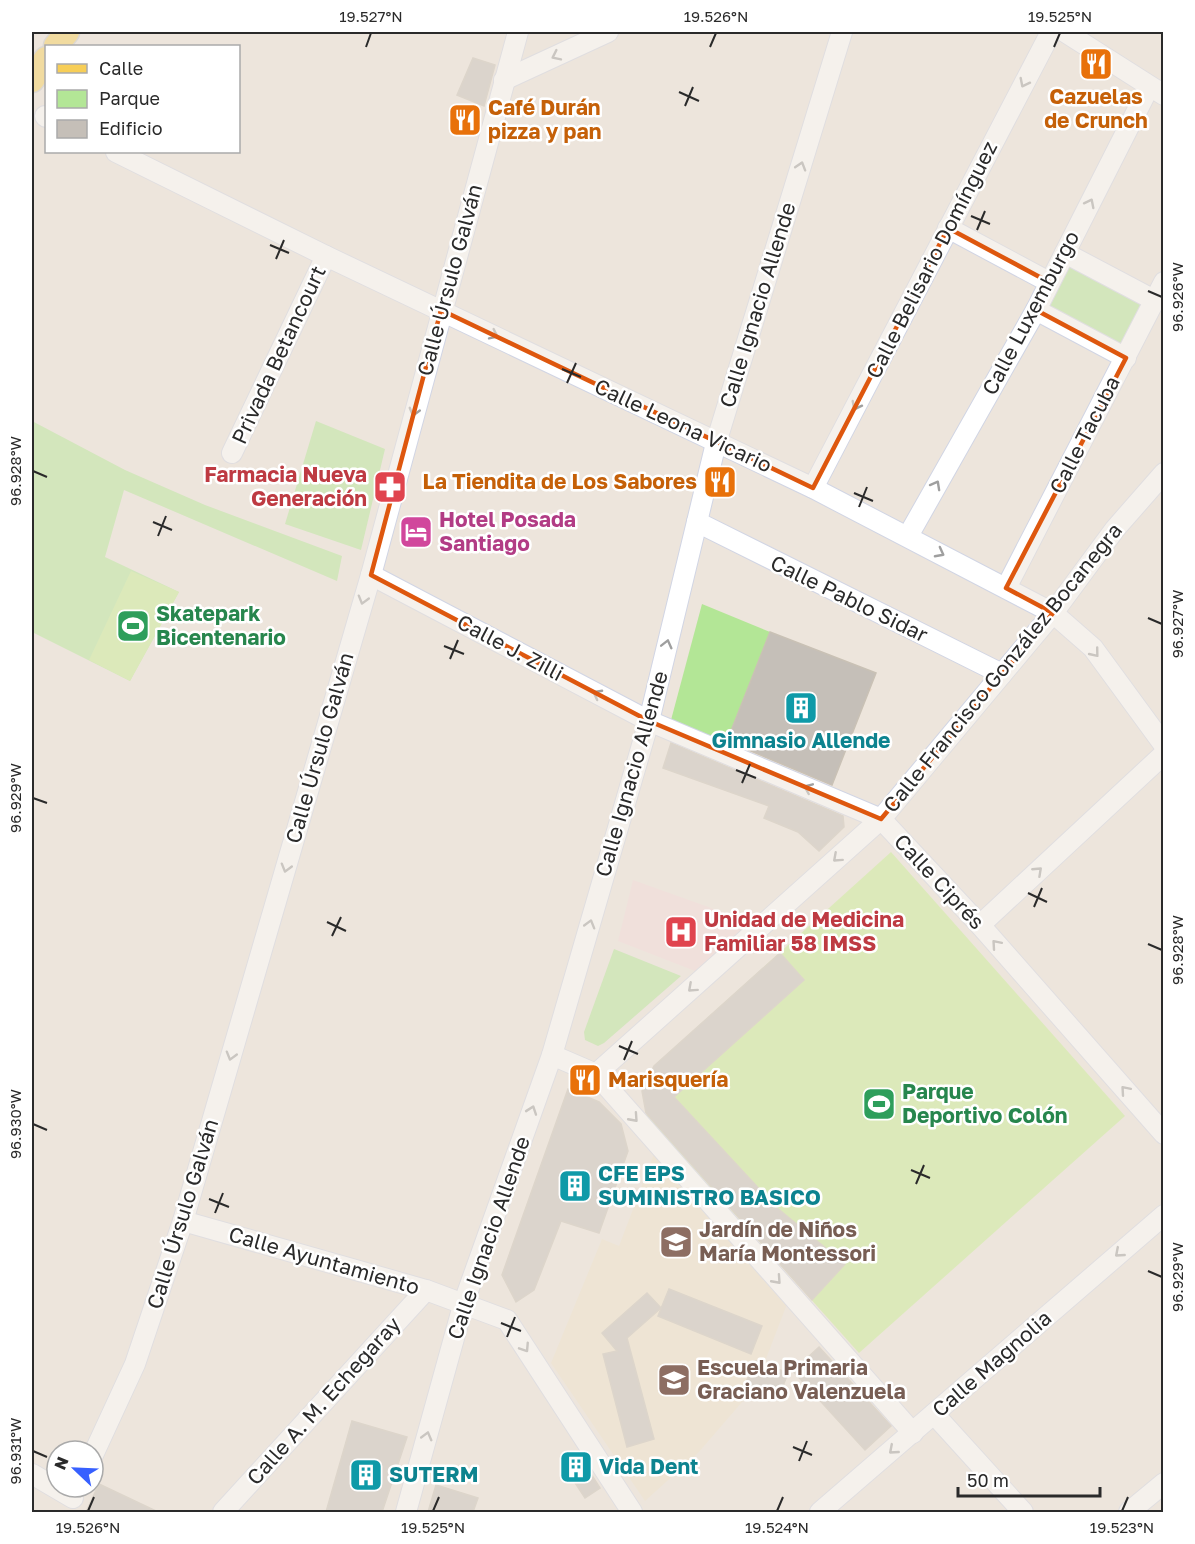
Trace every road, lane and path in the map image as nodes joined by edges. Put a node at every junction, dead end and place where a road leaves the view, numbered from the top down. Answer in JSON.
{"nodes":[{"id":1,"x":67,"y":32,"type":"edge"},
{"id":2,"x":518,"y":32,"type":"edge"},
{"id":3,"x":608,"y":32,"type":"edge"},
{"id":4,"x":842,"y":32,"type":"edge"},
{"id":5,"x":1051,"y":32,"type":"edge"},
{"id":6,"x":1065,"y":32,"type":"edge"},
{"id":7,"x":57,"y":45,"type":"edge"},
{"id":8,"x":45,"y":60,"type":"edge"},
{"id":9,"x":32,"y":80,"type":"edge"},
{"id":10,"x":504,"y":80,"type":"junction"},
{"id":11,"x":1156,"y":91,"type":"edge"},
{"id":12,"x":118,"y":153,"type":"edge"},
{"id":13,"x":948,"y":228,"type":"junction"},
{"id":14,"x":1065,"y":253,"type":"junction"},
{"id":15,"x":326,"y":256,"type":"junction"},
{"id":16,"x":1049,"y":282,"type":"junction"},
{"id":17,"x":1164,"y":282,"type":"edge"},
{"id":18,"x":1154,"y":300,"type":"junction"},
{"id":19,"x":1035,"y":309,"type":"junction"},
{"id":20,"x":441,"y":310,"type":"junction"},
{"id":21,"x":1126,"y":358,"type":"junction"},
{"id":22,"x":716,"y":443,"type":"junction"},
{"id":23,"x":232,"y":453,"type":"dead end"},
{"id":24,"x":1164,"y":473,"type":"edge"},
{"id":25,"x":813,"y":488,"type":"junction"},
{"id":26,"x":697,"y":522,"type":"junction"},
{"id":27,"x":908,"y":536,"type":"junction"},
{"id":28,"x":371,"y":575,"type":"junction"},
{"id":29,"x":1006,"y":588,"type":"junction"},
{"id":30,"x":1053,"y":613,"type":"junction"},
{"id":31,"x":1002,"y":674,"type":"junction"},
{"id":32,"x":649,"y":721,"type":"junction"},
{"id":33,"x":1164,"y":745,"type":"edge"},
{"id":34,"x":1164,"y":754,"type":"edge"},
{"id":35,"x":881,"y":819,"type":"junction"},
{"id":36,"x":980,"y":925,"type":"junction"},
{"id":37,"x":552,"y":1055,"type":"junction"},
{"id":38,"x":596,"y":1074,"type":"junction"},
{"id":39,"x":1164,"y":1134,"type":"edge"},
{"id":40,"x":1164,"y":1215,"type":"edge"},
{"id":41,"x":183,"y":1221,"type":"junction"},
{"id":42,"x":426,"y":1290,"type":"junction"},
{"id":43,"x":464,"y":1302,"type":"junction"},
{"id":44,"x":934,"y":1414,"type":"junction"},
{"id":45,"x":913,"y":1433,"type":"junction"},
{"id":46,"x":100,"y":1439,"type":"edge"},
{"id":47,"x":32,"y":1474,"type":"edge"},
{"id":48,"x":45,"y":1482,"type":"edge"},
{"id":49,"x":1164,"y":1483,"type":"edge"},
{"id":50,"x":223,"y":1512,"type":"edge"},
{"id":51,"x":406,"y":1512,"type":"edge"},
{"id":52,"x":632,"y":1512,"type":"edge"},
{"id":53,"x":820,"y":1512,"type":"edge"},
{"id":54,"x":1023,"y":1512,"type":"edge"},
{"id":55,"x":1129,"y":1512,"type":"edge"}],
"edges":[{"from":1,"to":7,"type":"main road"},
{"from":2,"to":10,"type":"street","name":"Calle Úrsulo Galván"},
{"from":3,"to":10,"type":"street","one_way":true},
{"from":22,"to":4,"type":"street","name":"Calle Ignacio Allende","one_way":true},
{"from":5,"to":13,"type":"street","name":"Calle Belisario Domínguez","one_way":true},
{"from":6,"to":11,"type":"street"},
{"from":8,"to":9,"type":"main road"},
{"from":10,"to":20,"type":"street","name":"Calle Úrsulo Galván"},
{"from":14,"to":11,"type":"street","name":"Calle Luxemburgo","one_way":true},
{"from":12,"to":15,"type":"street","name":"Calle Leona Vicario"},
{"from":13,"to":16,"type":"street"},
{"from":13,"to":25,"type":"street","name":"Calle Belisario Domínguez","one_way":true},
{"from":14,"to":16,"type":"street","name":"Calle Luxemburgo"},
{"from":14,"to":18,"type":"street"},
{"from":15,"to":20,"type":"street","name":"Calle Leona Vicario"},
{"from":15,"to":23,"type":"street","name":"Privada Betancourt"},
{"from":16,"to":19,"type":"street","name":"Calle Luxemburgo"},
{"from":17,"to":18,"type":"street","name":"Calle Tacuba"},
{"from":18,"to":21,"type":"street","name":"Calle Tacuba"},
{"from":19,"to":21,"type":"street"},
{"from":27,"to":19,"type":"street","name":"Calle Luxemburgo","one_way":true},
{"from":20,"to":22,"type":"street","name":"Calle Leona Vicario","one_way":true},
{"from":20,"to":28,"type":"street","name":"Calle Úrsulo Galván","one_way":true},
{"from":21,"to":29,"type":"street","name":"Calle Tacuba"},
{"from":22,"to":25,"type":"street","name":"Calle Leona Vicario"},
{"from":22,"to":26,"type":"street","name":"Calle Ignacio Allende"},
{"from":24,"to":30,"type":"street","name":"Calle Francisco González Bocanegra"},
{"from":25,"to":27,"type":"street","name":"Calle Leona Vicario"},
{"from":26,"to":31,"type":"street","name":"Calle Pablo Sidar"},
{"from":32,"to":26,"type":"street","name":"Calle Ignacio Allende","one_way":true},
{"from":27,"to":29,"type":"street","name":"Calle Leona Vicario","one_way":true},
{"from":32,"to":28,"type":"street","name":"Calle J. Zilli","one_way":true},
{"from":28,"to":41,"type":"street","name":"Calle Úrsulo Galván","one_way":true},
{"from":29,"to":30,"type":"street","name":"Calle Leona Vicario"},
{"from":30,"to":31,"type":"street","name":"Calle Francisco González Bocanegra"},
{"from":30,"to":33,"type":"street","name":"Calle Leona Vicario","one_way":true},
{"from":31,"to":35,"type":"street","name":"Calle Francisco González Bocanegra"},
{"from":35,"to":32,"type":"street","name":"Calle Ciprés","one_way":true},
{"from":37,"to":32,"type":"street","name":"Calle Ignacio Allende","one_way":true},
{"from":36,"to":34,"type":"street","one_way":true},
{"from":35,"to":36,"type":"street","name":"Calle Ciprés"},
{"from":35,"to":38,"type":"street","name":"Calle Francisco González Bocanegra","one_way":true},
{"from":39,"to":36,"type":"street","name":"Calle Ciprés","one_way":true},
{"from":37,"to":38,"type":"street"},
{"from":43,"to":37,"type":"street","name":"Calle Ignacio Allende","one_way":true},
{"from":38,"to":45,"type":"street","one_way":true},
{"from":40,"to":44,"type":"street","name":"Calle Magnolia","one_way":true},
{"from":41,"to":42,"type":"street","name":"Calle Ayuntamiento"},
{"from":41,"to":46,"type":"street","name":"Calle Úrsulo Galván"},
{"from":42,"to":43,"type":"street","name":"Calle Ayuntamiento"},
{"from":42,"to":50,"type":"street","name":"Calle A. M. Echegaray"},
{"from":51,"to":43,"type":"street","name":"Calle Ignacio Allende","one_way":true},
{"from":43,"to":52,"type":"street","name":"Calle Ayuntamiento","one_way":true},
{"from":44,"to":45,"type":"street","name":"Calle Magnolia"},
{"from":44,"to":54,"type":"street"},
{"from":45,"to":53,"type":"street","name":"Calle Magnolia","one_way":true},
{"from":47,"to":48,"type":"street"},
{"from":49,"to":55,"type":"street"}]}
